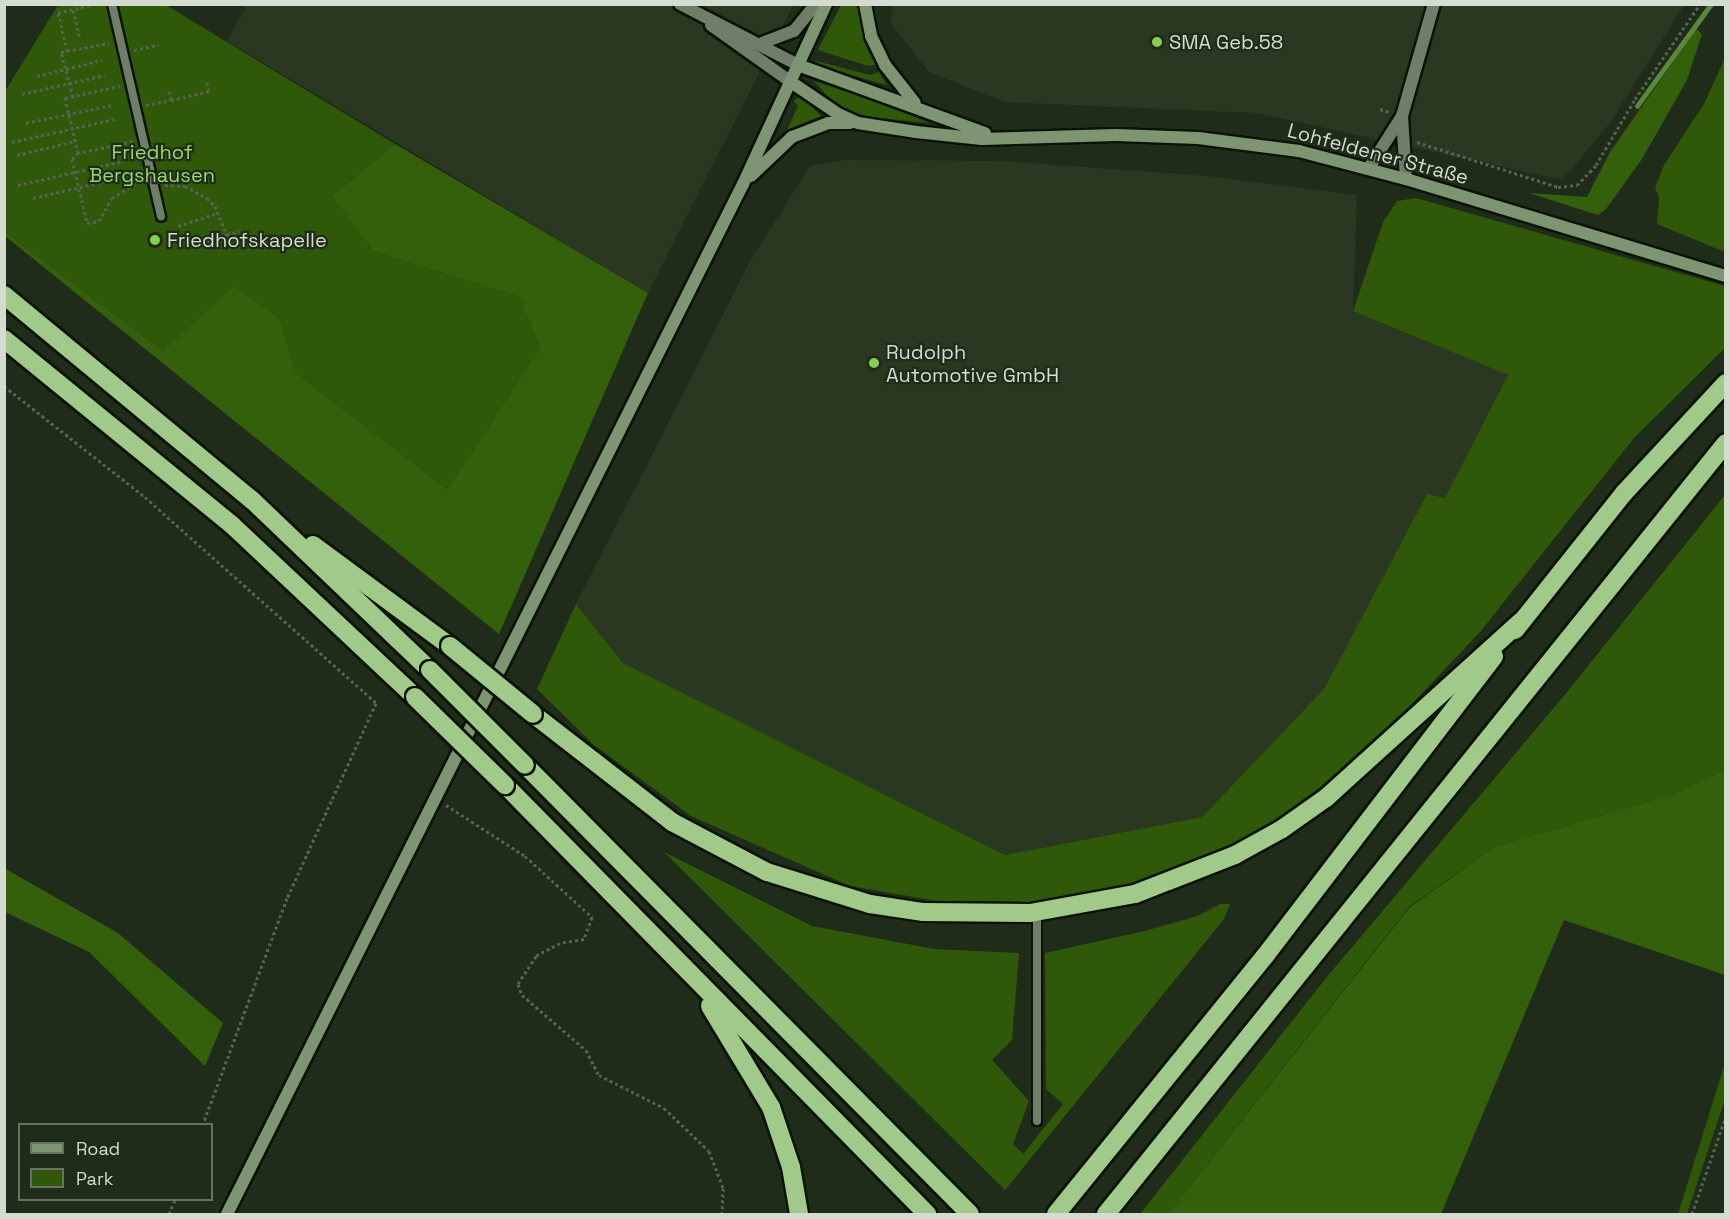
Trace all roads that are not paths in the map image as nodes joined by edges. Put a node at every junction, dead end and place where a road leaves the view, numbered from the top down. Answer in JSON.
{"nodes":[{"id":1,"x":112,"y":4,"type":"edge"},
{"id":2,"x":680,"y":4,"type":"edge"},
{"id":3,"x":816,"y":4,"type":"edge"},
{"id":4,"x":826,"y":4,"type":"edge"},
{"id":5,"x":865,"y":4,"type":"edge"},
{"id":6,"x":1434,"y":4,"type":"edge"},
{"id":7,"x":703,"y":19,"type":"junction"},
{"id":8,"x":762,"y":44,"type":"junction"},
{"id":9,"x":798,"y":65,"type":"junction"},
{"id":10,"x":791,"y":82,"type":"junction"},
{"id":11,"x":926,"y":111,"type":"junction"},
{"id":12,"x":1402,"y":116,"type":"junction"},
{"id":13,"x":858,"y":123,"type":"junction"},
{"id":14,"x":1010,"y":137,"type":"junction"},
{"id":15,"x":1369,"y":168,"type":"junction"},
{"id":16,"x":1406,"y":178,"type":"junction"},
{"id":17,"x":743,"y":183,"type":"junction"},
{"id":18,"x":161,"y":216,"type":"dead end"},
{"id":19,"x":1725,"y":276,"type":"edge"},
{"id":20,"x":4,"y":295,"type":"edge"},
{"id":21,"x":4,"y":339,"type":"edge"},
{"id":22,"x":1725,"y":383,"type":"edge"},
{"id":23,"x":1725,"y":443,"type":"edge"},
{"id":24,"x":1718,"y":457,"type":"edge"},
{"id":25,"x":252,"y":500,"type":"junction"},
{"id":26,"x":1521,"y":621,"type":"junction"},
{"id":27,"x":1037,"y":912,"type":"junction"},
{"id":28,"x":683,"y":967,"type":"junction"},
{"id":29,"x":1037,"y":1121,"type":"dead end"},
{"id":30,"x":227,"y":1215,"type":"edge"},
{"id":31,"x":799,"y":1215,"type":"edge"},
{"id":32,"x":927,"y":1215,"type":"edge"},
{"id":33,"x":970,"y":1215,"type":"edge"},
{"id":34,"x":1056,"y":1215,"type":"edge"},
{"id":35,"x":1106,"y":1215,"type":"edge"}],
"edges":[{"from":1,"to":18,"type":"lane"},
{"from":2,"to":7,"type":"street"},
{"from":3,"to":8,"type":"street"},
{"from":4,"to":9,"type":"main road"},
{"from":5,"to":11,"type":"main road"},
{"from":6,"to":12,"type":"street"},
{"from":7,"to":8,"type":"street"},
{"from":7,"to":10,"type":"street"},
{"from":8,"to":9,"type":"street"},
{"from":9,"to":10,"type":"main road"},
{"from":9,"to":11,"type":"main road","name":"Lohfeldener Straße"},
{"from":10,"to":13,"type":"main road","name":"Lohfeldener Straße"},
{"from":10,"to":17,"type":"main road"},
{"from":11,"to":14,"type":"main road","name":"Lohfeldener Straße"},
{"from":12,"to":15,"type":"street"},
{"from":12,"to":16,"type":"street"},
{"from":13,"to":14,"type":"main road","name":"Lohfeldener Straße"},
{"from":13,"to":17,"type":"main road"},
{"from":14,"to":15,"type":"main road","name":"Lohfeldener Straße"},
{"from":15,"to":16,"type":"main road","name":"Lohfeldener Straße"},
{"from":16,"to":19,"type":"main road","name":"Lohfeldener Straße"},
{"from":17,"to":30,"type":"main road"},
{"from":20,"to":25,"type":"highway"},
{"from":21,"to":28,"type":"highway","bridge":true},
{"from":22,"to":26,"type":"highway"},
{"from":23,"to":24,"type":"highway"},
{"from":24,"to":35,"type":"highway"},
{"from":25,"to":27,"type":"highway","bridge":true},
{"from":25,"to":33,"type":"highway","bridge":true},
{"from":26,"to":27,"type":"highway"},
{"from":26,"to":34,"type":"highway"},
{"from":27,"to":29,"type":"lane"},
{"from":28,"to":31,"type":"highway"},
{"from":28,"to":32,"type":"highway"}]}
